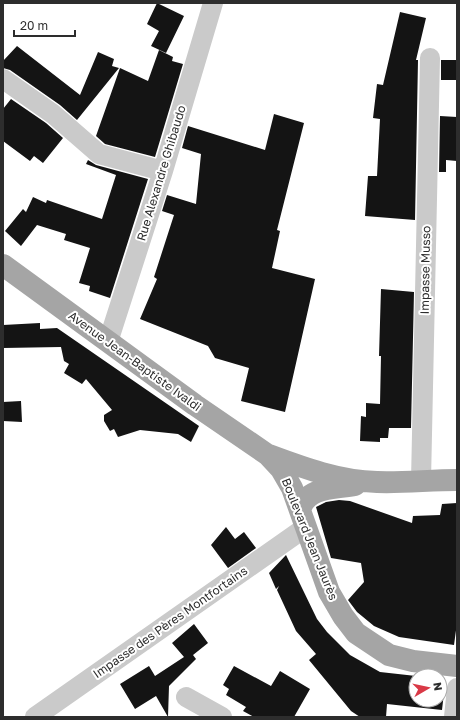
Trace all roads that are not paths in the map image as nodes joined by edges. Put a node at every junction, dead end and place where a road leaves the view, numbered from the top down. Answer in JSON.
{"nodes":[{"id":1,"x":213,"y":3,"type":"edge"},
{"id":2,"x":430,"y":58,"type":"dead end"},
{"id":3,"x":3,"y":79,"type":"edge"},
{"id":4,"x":163,"y":171,"type":"junction"},
{"id":5,"x":3,"y":265,"type":"edge"},
{"id":6,"x":108,"y":342,"type":"junction"},
{"id":7,"x":268,"y":455,"type":"junction"},
{"id":8,"x":457,"y":480,"type":"edge"},
{"id":9,"x":421,"y":481,"type":"junction"},
{"id":10,"x":376,"y":482,"type":"junction"},
{"id":11,"x":303,"y":518,"type":"junction"},
{"id":12,"x":457,"y":666,"type":"edge"},
{"id":13,"x":457,"y":688,"type":"edge"},
{"id":14,"x":186,"y":697,"type":"dead end"},
{"id":15,"x":35,"y":717,"type":"edge"},
{"id":16,"x":222,"y":717,"type":"edge"},
{"id":17,"x":454,"y":717,"type":"edge"}],
"edges":[{"from":1,"to":4,"type":"street","name":"Rue Alexandre Ghibaudo"},
{"from":2,"to":9,"type":"street","name":"Impasse Musso"},
{"from":3,"to":4,"type":"street"},
{"from":4,"to":6,"type":"street","name":"Rue Alexandre Ghibaudo"},
{"from":5,"to":6,"type":"main road","name":"Avenue Jean-Baptiste Ivaldi"},
{"from":6,"to":7,"type":"main road","name":"Avenue Jean-Baptiste Ivaldi"},
{"from":7,"to":10,"type":"main road"},
{"from":7,"to":11,"type":"main road","name":"Boulevard Jean Jaurès"},
{"from":8,"to":9,"type":"main road"},
{"from":9,"to":10,"type":"main road"},
{"from":10,"to":11,"type":"main road"},
{"from":11,"to":12,"type":"main road","name":"Boulevard Jean Jaurès"},
{"from":11,"to":15,"type":"street","name":"Impasse des Pères Montfortains"},
{"from":13,"to":17,"type":"street"},
{"from":14,"to":16,"type":"street"}]}
